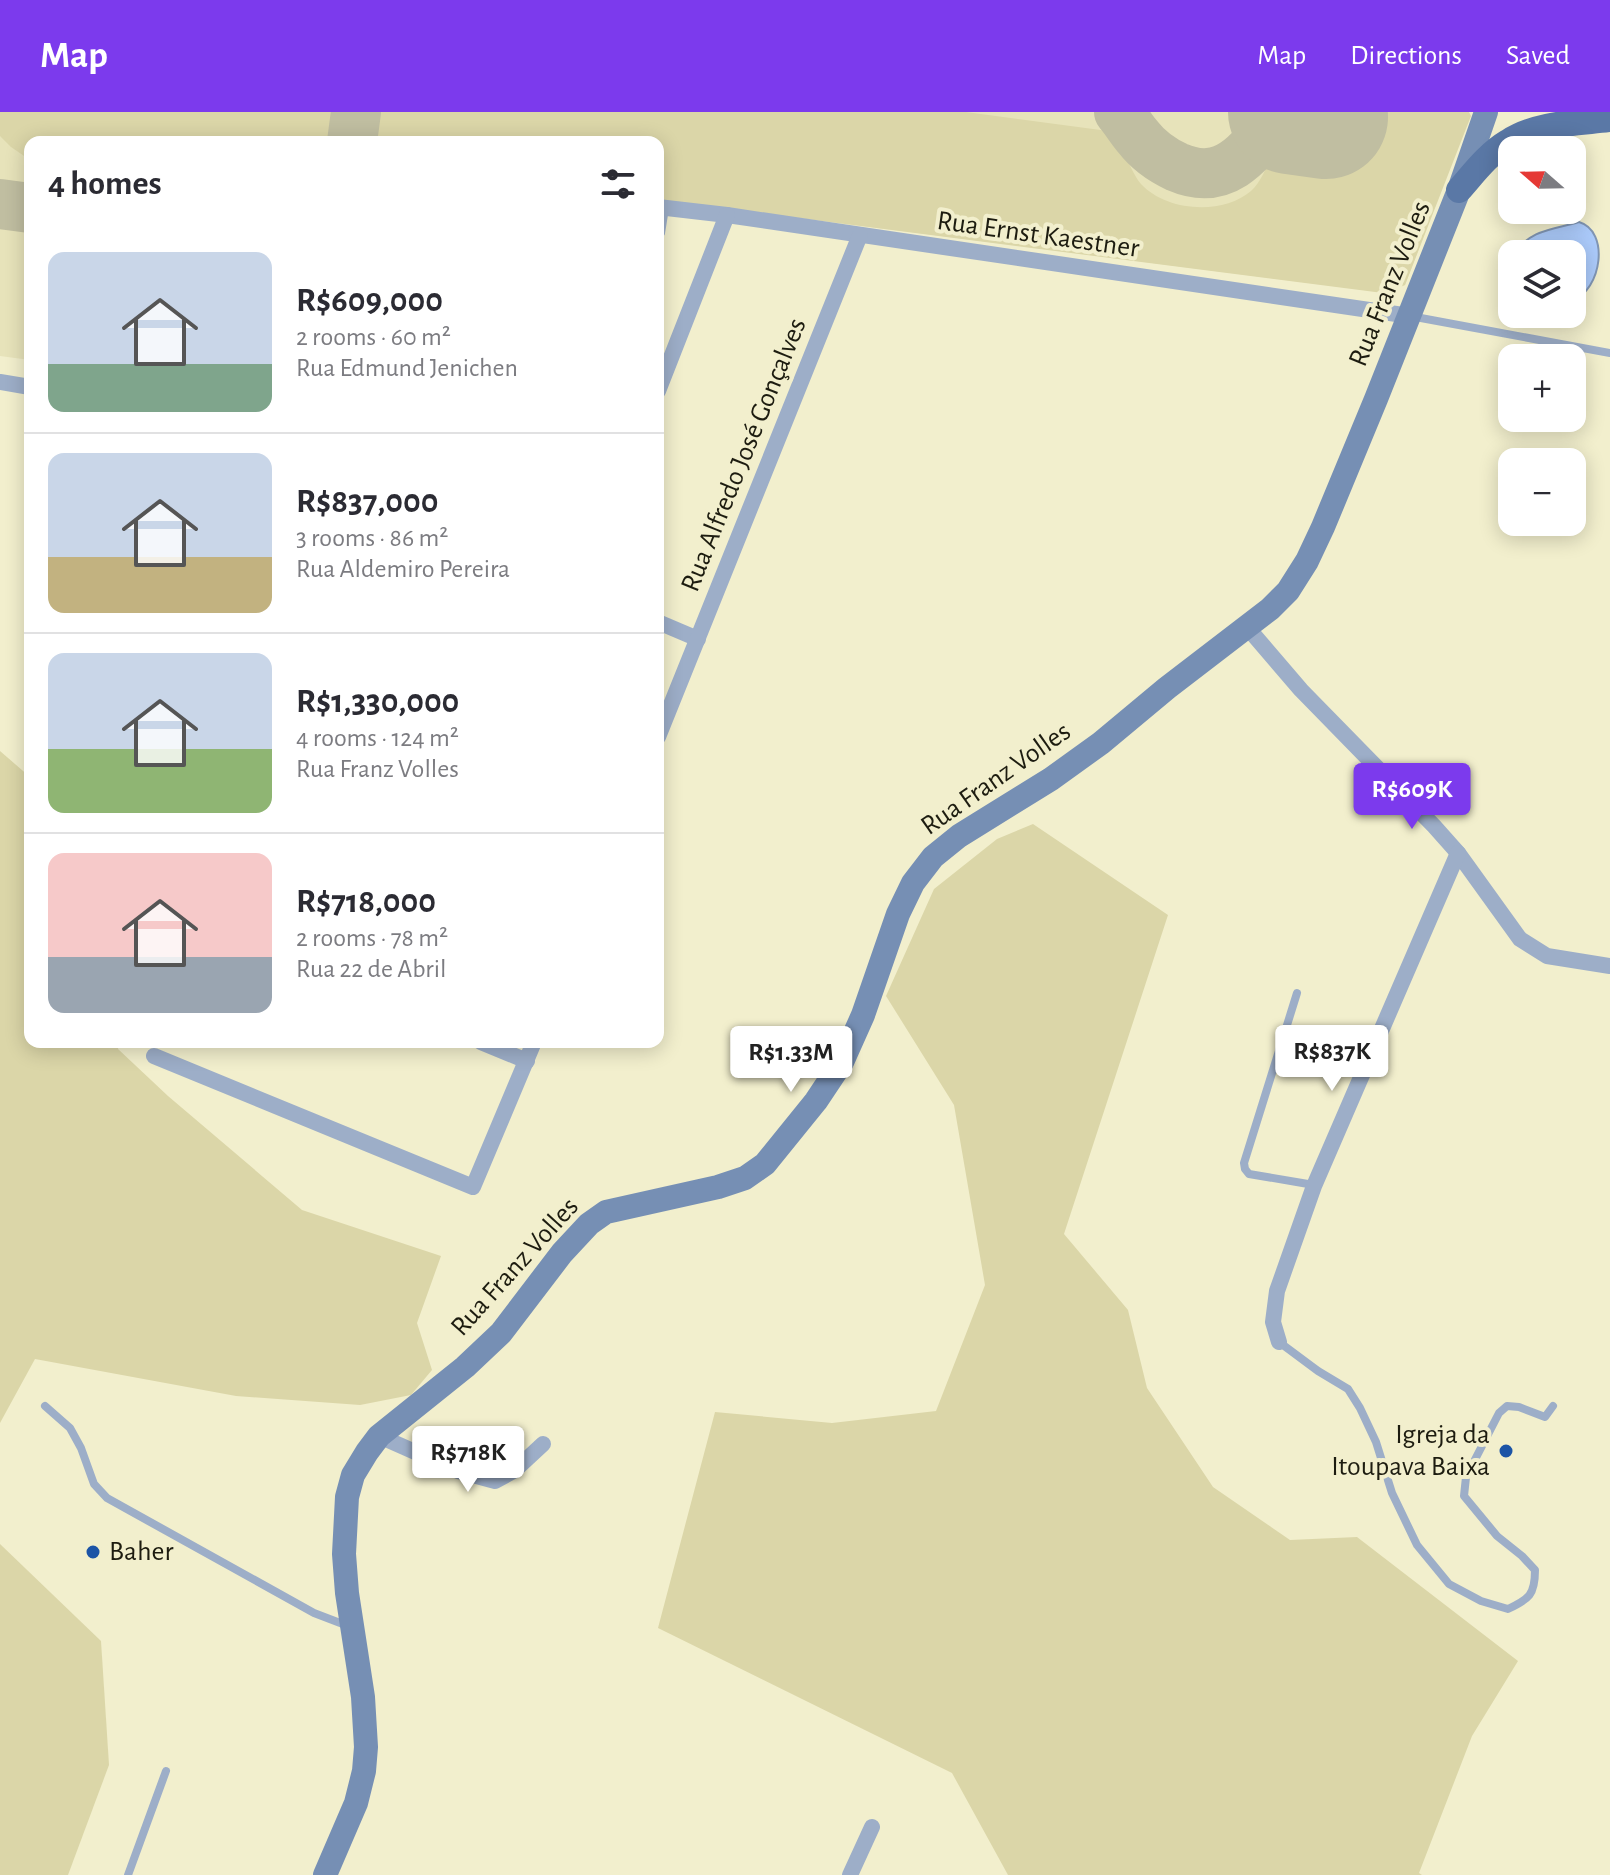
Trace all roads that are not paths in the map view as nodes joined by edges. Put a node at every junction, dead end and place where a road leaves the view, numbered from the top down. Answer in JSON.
{"nodes":[{"id":1,"x":1486,"y":112,"type":"edge"},
{"id":2,"x":1604,"y":112,"type":"edge"},
{"id":3,"x":1610,"y":117,"type":"edge"},
{"id":4,"x":1459,"y":190,"type":"junction"},
{"id":5,"x":664,"y":208,"type":"edge"},
{"id":6,"x":727,"y":215,"type":"junction"},
{"id":7,"x":860,"y":235,"type":"junction"},
{"id":8,"x":1410,"y":316,"type":"junction"},
{"id":9,"x":1610,"y":353,"type":"edge"},
{"id":10,"x":664,"y":376,"type":"edge"},
{"id":11,"x":0,"y":382,"type":"edge"},
{"id":12,"x":24,"y":386,"type":"edge"},
{"id":13,"x":664,"y":625,"type":"edge"},
{"id":14,"x":1247,"y":627,"type":"junction"},
{"id":15,"x":698,"y":639,"type":"junction"},
{"id":16,"x":664,"y":722,"type":"edge"},
{"id":17,"x":1458,"y":853,"type":"junction"},
{"id":18,"x":1610,"y":966,"type":"edge"},
{"id":19,"x":1297,"y":993,"type":"dead end"},
{"id":20,"x":496,"y":1048,"type":"edge"},
{"id":21,"x":532,"y":1048,"type":"edge"},
{"id":22,"x":154,"y":1056,"type":"dead end"},
{"id":23,"x":527,"y":1061,"type":"junction"},
{"id":24,"x":1314,"y":1186,"type":"junction"},
{"id":25,"x":1279,"y":1342,"type":"joint"},
{"id":26,"x":45,"y":1406,"type":"dead end"},
{"id":27,"x":1553,"y":1406,"type":"dead end"},
{"id":28,"x":379,"y":1436,"type":"junction"},
{"id":29,"x":543,"y":1444,"type":"dead end"},
{"id":30,"x":352,"y":1627,"type":"junction"},
{"id":31,"x":166,"y":1771,"type":"dead end"},
{"id":32,"x":872,"y":1827,"type":"dead end"},
{"id":33,"x":128,"y":1875,"type":"edge"},
{"id":34,"x":325,"y":1875,"type":"edge"},
{"id":35,"x":850,"y":1875,"type":"edge"}],
"edges":[{"from":1,"to":4,"type":"street","name":"Rua Franz Volles"},
{"from":2,"to":3,"type":"main road"},
{"from":3,"to":4,"type":"main road"},
{"from":4,"to":8,"type":"street","name":"Rua Franz Volles"},
{"from":5,"to":6,"type":"street","name":"Rua Ernst Kaestner"},
{"from":6,"to":7,"type":"street","name":"Rua Ernst Kaestner"},
{"from":6,"to":10,"type":"street"},
{"from":7,"to":8,"type":"street","name":"Rua Ernst Kaestner"},
{"from":7,"to":15,"type":"street","name":"Rua Alfredo José Gonçalves"},
{"from":8,"to":9,"type":"lane"},
{"from":8,"to":14,"type":"street","name":"Rua Franz Volles"},
{"from":11,"to":12,"type":"street"},
{"from":13,"to":15,"type":"street"},
{"from":14,"to":17,"type":"street"},
{"from":14,"to":28,"type":"street","name":"Rua Franz Volles"},
{"from":15,"to":16,"type":"street","name":"Rua Alfredo José Gonçalves"},
{"from":17,"to":18,"type":"street"},
{"from":17,"to":24,"type":"street"},
{"from":19,"to":24,"type":"lane"},
{"from":20,"to":23,"type":"street"},
{"from":21,"to":23,"type":"street"},
{"from":22,"to":23,"type":"street"},
{"from":24,"to":25,"type":"street"},
{"from":25,"to":27,"type":"lane"},
{"from":26,"to":30,"type":"lane"},
{"from":28,"to":29,"type":"street"},
{"from":28,"to":30,"type":"street","name":"Rua Franz Volles"},
{"from":30,"to":34,"type":"street","name":"Rua Franz Volles"},
{"from":31,"to":33,"type":"lane"},
{"from":32,"to":35,"type":"street"}]}
